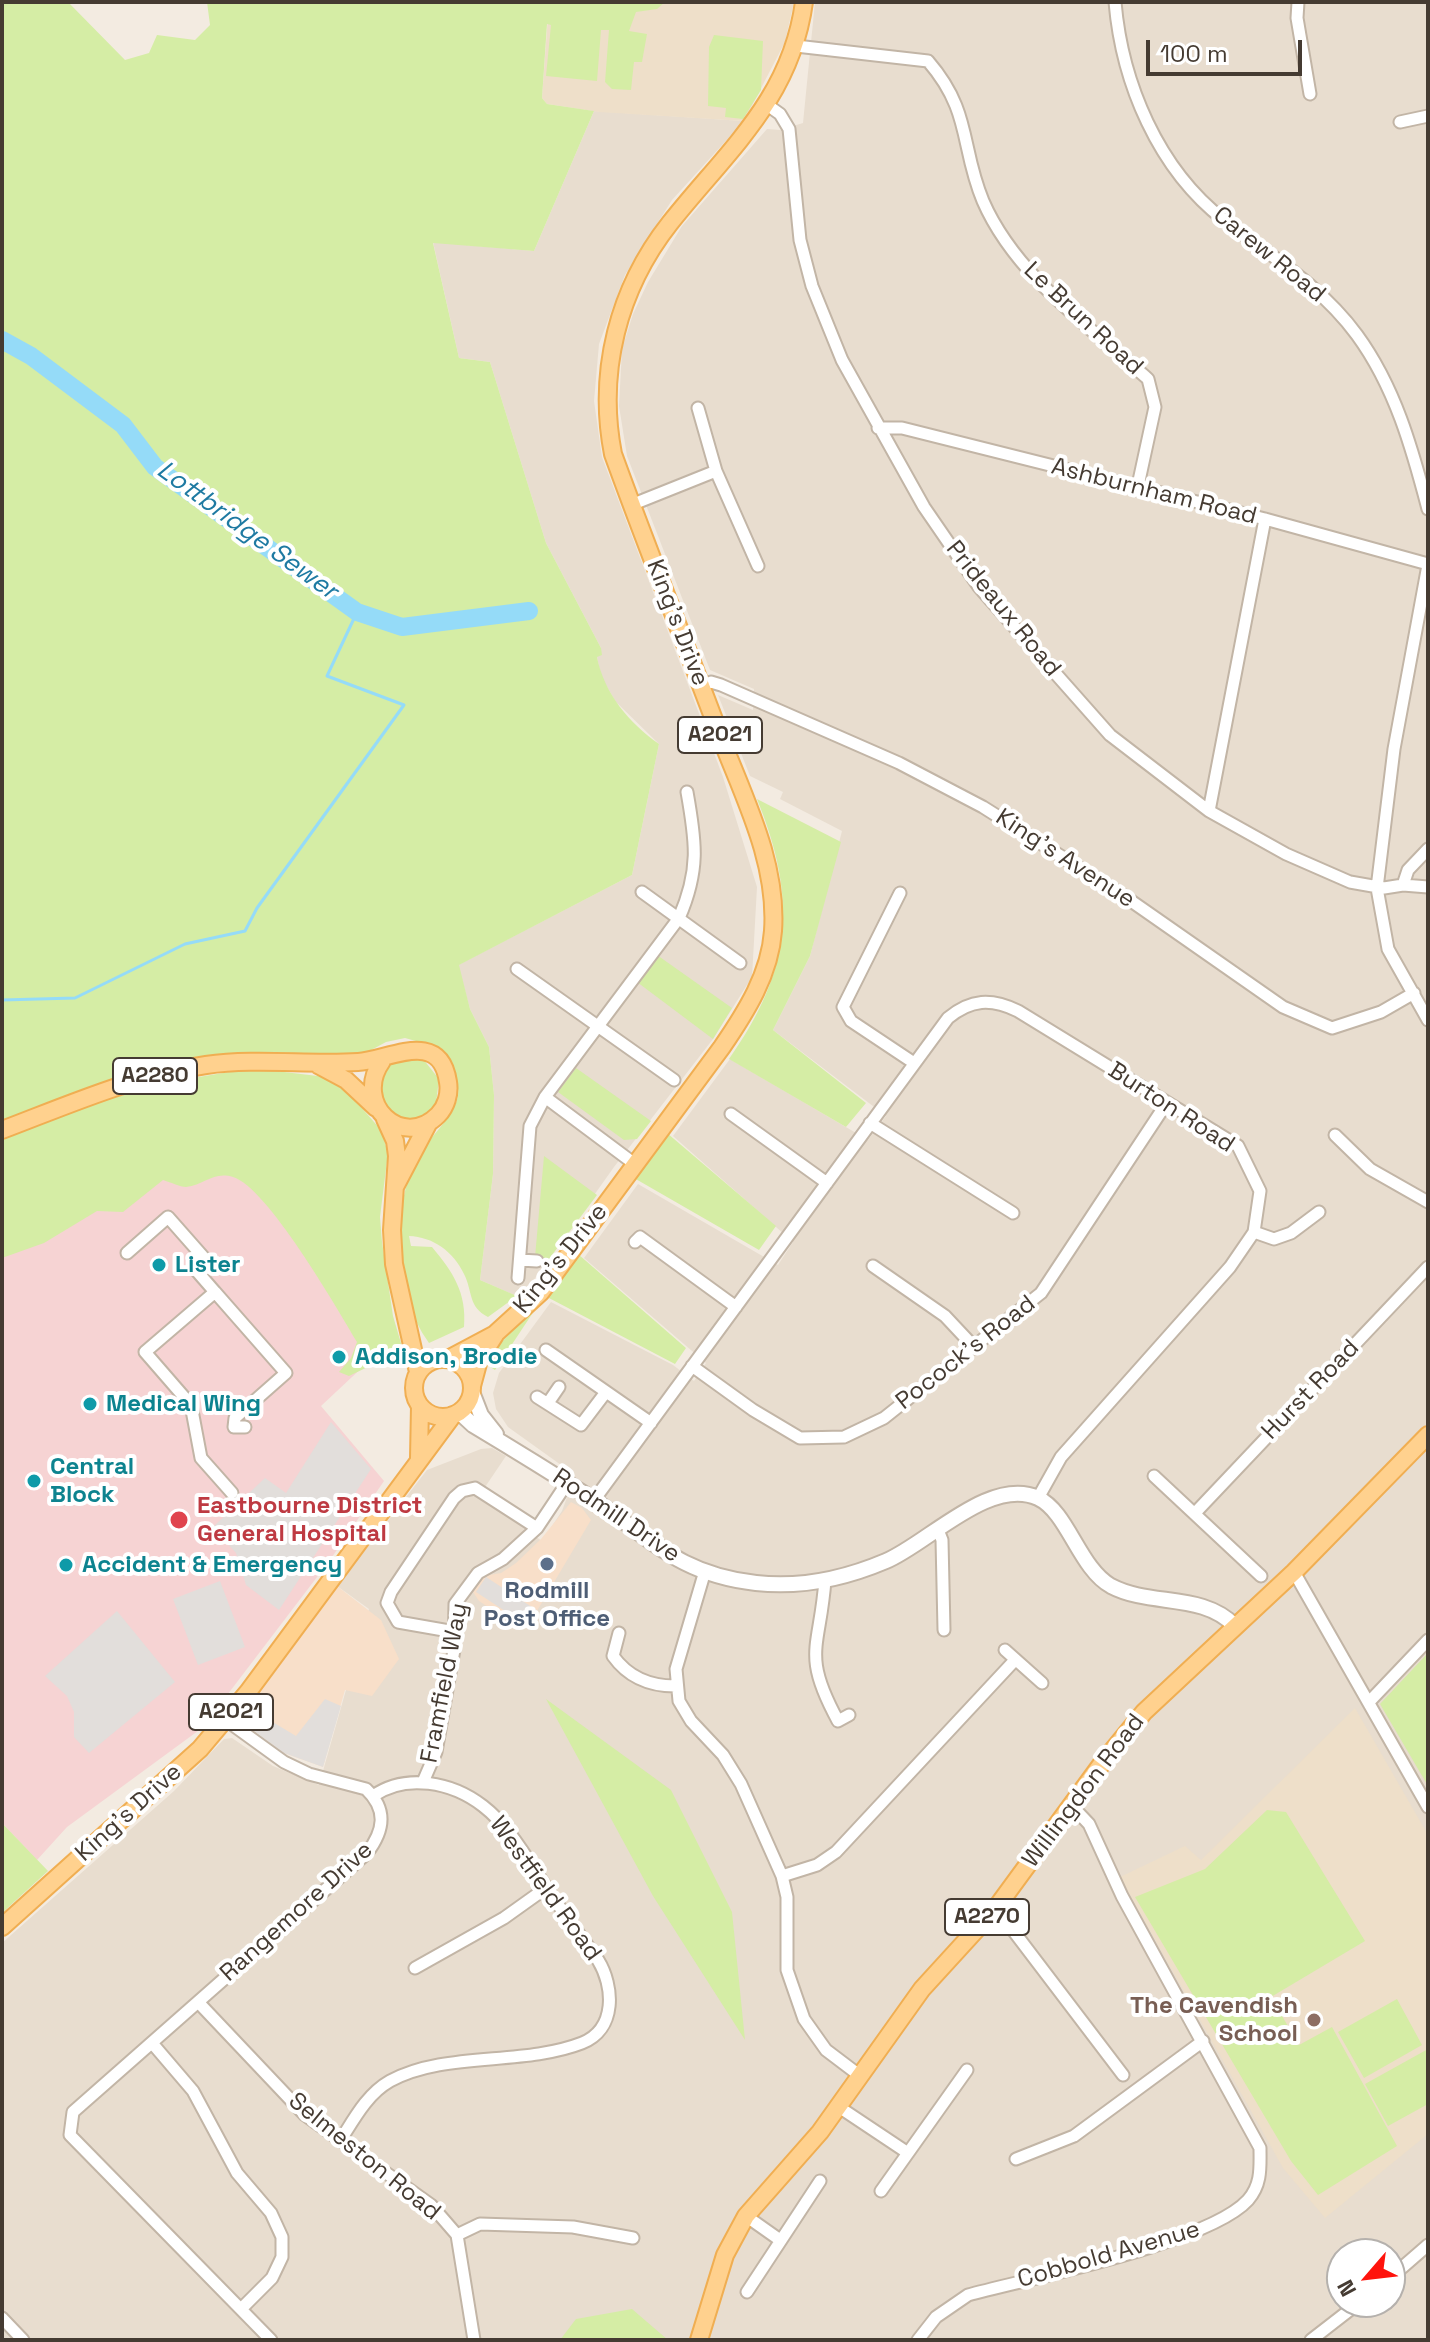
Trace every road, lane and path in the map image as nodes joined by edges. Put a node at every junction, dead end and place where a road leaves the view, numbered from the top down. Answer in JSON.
{"nodes":[{"id":1,"x":804,"y":2,"type":"edge"},
{"id":2,"x":1115,"y":2,"type":"edge"},
{"id":3,"x":1298,"y":2,"type":"edge"},
{"id":4,"x":796,"y":46,"type":"junction"},
{"id":5,"x":1310,"y":94,"type":"dead end"},
{"id":6,"x":766,"y":104,"type":"junction"},
{"id":7,"x":1428,"y":116,"type":"edge"},
{"id":8,"x":1400,"y":122,"type":"dead end"},
{"id":9,"x":698,"y":408,"type":"dead end"},
{"id":10,"x":878,"y":428,"type":"junction"},
{"id":11,"x":716,"y":471,"type":"junction"},
{"id":12,"x":1137,"y":490,"type":"junction"},
{"id":13,"x":631,"y":505,"type":"junction"},
{"id":14,"x":1428,"y":509,"type":"edge"},
{"id":15,"x":1265,"y":519,"type":"junction"},
{"id":16,"x":1428,"y":565,"type":"edge"},
{"id":17,"x":758,"y":566,"type":"dead end"},
{"id":18,"x":701,"y":686,"type":"junction"},
{"id":19,"x":687,"y":792,"type":"dead end"},
{"id":20,"x":1209,"y":811,"type":"junction"},
{"id":21,"x":1428,"y":849,"type":"edge"},
{"id":22,"x":1403,"y":885,"type":"junction"},
{"id":23,"x":1428,"y":887,"type":"edge"},
{"id":24,"x":1377,"y":888,"type":"junction"},
{"id":25,"x":642,"y":892,"type":"dead end"},
{"id":26,"x":900,"y":893,"type":"dead end"},
{"id":27,"x":679,"y":918,"type":"junction"},
{"id":28,"x":740,"y":963,"type":"dead end"},
{"id":29,"x":517,"y":969,"type":"dead end"},
{"id":30,"x":1414,"y":993,"type":"junction"},
{"id":31,"x":1428,"y":1020,"type":"edge"},
{"id":32,"x":598,"y":1026,"type":"junction"},
{"id":33,"x":382,"y":1061,"type":"junction"},
{"id":34,"x":914,"y":1063,"type":"junction"},
{"id":35,"x":316,"y":1064,"type":"junction"},
{"id":36,"x":674,"y":1080,"type":"dead end"},
{"id":37,"x":545,"y":1097,"type":"junction"},
{"id":38,"x":1166,"y":1104,"type":"junction"},
{"id":39,"x":381,"y":1114,"type":"junction"},
{"id":40,"x":731,"y":1114,"type":"dead end"},
{"id":41,"x":429,"y":1122,"type":"junction"},
{"id":42,"x":870,"y":1123,"type":"junction"},
{"id":43,"x":2,"y":1130,"type":"edge"},
{"id":44,"x":1335,"y":1135,"type":"dead end"},
{"id":45,"x":636,"y":1165,"type":"junction"},
{"id":46,"x":827,"y":1183,"type":"junction"},
{"id":47,"x":394,"y":1189,"type":"junction"},
{"id":48,"x":1428,"y":1202,"type":"edge"},
{"id":49,"x":1319,"y":1212,"type":"dead end"},
{"id":50,"x":1013,"y":1213,"type":"dead end"},
{"id":51,"x":1254,"y":1232,"type":"junction"},
{"id":52,"x":635,"y":1242,"type":"dead end"},
{"id":53,"x":127,"y":1253,"type":"dead end"},
{"id":54,"x":520,"y":1260,"type":"junction"},
{"id":55,"x":537,"y":1261,"type":"dead end"},
{"id":56,"x":873,"y":1266,"type":"dead end"},
{"id":57,"x":1428,"y":1267,"type":"edge"},
{"id":58,"x":518,"y":1278,"type":"dead end"},
{"id":59,"x":215,"y":1292,"type":"junction"},
{"id":60,"x":736,"y":1307,"type":"junction"},
{"id":61,"x":495,"y":1334,"type":"junction"},
{"id":62,"x":412,"y":1336,"type":"junction"},
{"id":63,"x":975,"y":1348,"type":"junction"},
{"id":64,"x":546,"y":1350,"type":"dead end"},
{"id":65,"x":445,"y":1359,"type":"junction"},
{"id":66,"x":692,"y":1366,"type":"junction"},
{"id":67,"x":418,"y":1372,"type":"junction"},
{"id":68,"x":559,"y":1387,"type":"dead end"},
{"id":69,"x":472,"y":1389,"type":"junction"},
{"id":70,"x":606,"y":1392,"type":"junction"},
{"id":71,"x":420,"y":1406,"type":"junction"},
{"id":72,"x":456,"y":1414,"type":"junction"},
{"id":73,"x":651,"y":1423,"type":"junction"},
{"id":74,"x":245,"y":1427,"type":"dead end"},
{"id":75,"x":1428,"y":1435,"type":"edge"},
{"id":76,"x":504,"y":1443,"type":"junction"},
{"id":77,"x":419,"y":1460,"type":"junction"},
{"id":78,"x":1154,"y":1476,"type":"dead end"},
{"id":79,"x":567,"y":1483,"type":"junction"},
{"id":80,"x":232,"y":1493,"type":"dead end"},
{"id":81,"x":1038,"y":1498,"type":"junction"},
{"id":82,"x":594,"y":1500,"type":"junction"},
{"id":83,"x":1195,"y":1513,"type":"junction"},
{"id":84,"x":537,"y":1528,"type":"junction"},
{"id":85,"x":938,"y":1530,"type":"junction"},
{"id":86,"x":705,"y":1571,"type":"junction"},
{"id":87,"x":1294,"y":1572,"type":"junction"},
{"id":88,"x":1261,"y":1576,"type":"dead end"},
{"id":89,"x":825,"y":1580,"type":"junction"},
{"id":90,"x":1235,"y":1626,"type":"junction"},
{"id":91,"x":944,"y":1630,"type":"dead end"},
{"id":92,"x":455,"y":1632,"type":"junction"},
{"id":93,"x":619,"y":1633,"type":"dead end"},
{"id":94,"x":1428,"y":1640,"type":"edge"},
{"id":95,"x":1005,"y":1650,"type":"dead end"},
{"id":96,"x":1015,"y":1660,"type":"junction"},
{"id":97,"x":1042,"y":1683,"type":"dead end"},
{"id":98,"x":675,"y":1686,"type":"junction"},
{"id":99,"x":1369,"y":1702,"type":"junction"},
{"id":100,"x":849,"y":1715,"type":"dead end"},
{"id":101,"x":226,"y":1720,"type":"junction"},
{"id":102,"x":423,"y":1782,"type":"junction"},
{"id":103,"x":373,"y":1796,"type":"junction"},
{"id":104,"x":1072,"y":1806,"type":"junction"},
{"id":105,"x":1428,"y":1807,"type":"edge"},
{"id":106,"x":782,"y":1876,"type":"junction"},
{"id":107,"x":546,"y":1888,"type":"junction"},
{"id":108,"x":996,"y":1908,"type":"junction"},
{"id":109,"x":2,"y":1927,"type":"edge"},
{"id":110,"x":415,"y":1968,"type":"dead end"},
{"id":111,"x":198,"y":2002,"type":"junction"},
{"id":112,"x":1203,"y":2041,"type":"junction"},
{"id":113,"x":152,"y":2043,"type":"junction"},
{"id":114,"x":967,"y":2070,"type":"dead end"},
{"id":115,"x":859,"y":2075,"type":"junction"},
{"id":116,"x":1123,"y":2075,"type":"dead end"},
{"id":117,"x":839,"y":2107,"type":"junction"},
{"id":118,"x":340,"y":2141,"type":"junction"},
{"id":119,"x":908,"y":2153,"type":"junction"},
{"id":120,"x":1016,"y":2159,"type":"dead end"},
{"id":121,"x":820,"y":2181,"type":"dead end"},
{"id":122,"x":881,"y":2191,"type":"dead end"},
{"id":123,"x":746,"y":2216,"type":"junction"},
{"id":124,"x":457,"y":2235,"type":"junction"},
{"id":125,"x":633,"y":2238,"type":"dead end"},
{"id":126,"x":780,"y":2240,"type":"junction"},
{"id":127,"x":1428,"y":2245,"type":"edge"},
{"id":128,"x":1406,"y":2264,"type":"edge"},
{"id":129,"x":747,"y":2292,"type":"dead end"},
{"id":130,"x":241,"y":2309,"type":"junction"},
{"id":131,"x":1339,"y":2318,"type":"edge"},
{"id":132,"x":4,"y":2324,"type":"edge"},
{"id":133,"x":23,"y":2340,"type":"edge"},
{"id":134,"x":271,"y":2340,"type":"edge"},
{"id":135,"x":474,"y":2340,"type":"edge"},
{"id":136,"x":699,"y":2340,"type":"edge"},
{"id":137,"x":918,"y":2340,"type":"edge"},
{"id":138,"x":1311,"y":2340,"type":"edge"}],
"edges":[{"from":1,"to":4,"type":"main road","number":"A2021"},
{"from":2,"to":14,"type":"street","name":"Carew Road"},
{"from":3,"to":5,"type":"street"},
{"from":4,"to":6,"type":"main road","number":"A2021"},
{"from":4,"to":12,"type":"street","name":"Le Brun Road"},
{"from":6,"to":10,"type":"street","name":"Prideaux Road"},
{"from":6,"to":13,"type":"main road","name":"King's Drive","number":"A2021"},
{"from":7,"to":8,"type":"street"},
{"from":9,"to":11,"type":"street"},
{"from":10,"to":12,"type":"street","name":"Ashburnham Road"},
{"from":10,"to":20,"type":"street","name":"Prideaux Road"},
{"from":11,"to":13,"type":"street"},
{"from":11,"to":17,"type":"street"},
{"from":12,"to":15,"type":"street","name":"Ashburnham Road"},
{"from":13,"to":18,"type":"main road","name":"King's Drive","number":"A2021"},
{"from":15,"to":16,"type":"street","name":"Ashburnham Road"},
{"from":15,"to":20,"type":"street"},
{"from":16,"to":24,"type":"street"},
{"from":18,"to":30,"type":"street","name":"King's Avenue"},
{"from":18,"to":45,"type":"main road","name":"King's Drive","number":"A2021"},
{"from":19,"to":27,"type":"street"},
{"from":20,"to":24,"type":"street","name":"Prideaux Road"},
{"from":21,"to":22,"type":"street"},
{"from":22,"to":23,"type":"street"},
{"from":22,"to":24,"type":"street"},
{"from":24,"to":30,"type":"street"},
{"from":25,"to":27,"type":"street"},
{"from":26,"to":34,"type":"street"},
{"from":27,"to":28,"type":"street"},
{"from":27,"to":32,"type":"street"},
{"from":29,"to":32,"type":"street"},
{"from":30,"to":31,"type":"street"},
{"from":32,"to":36,"type":"street"},
{"from":32,"to":37,"type":"street"},
{"from":33,"to":35,"type":"main road","number":"A2280"},
{"from":33,"to":39,"type":"main road","number":"A2280"},
{"from":33,"to":41,"type":"main road","number":"A2280"},
{"from":34,"to":38,"type":"street","name":"Burton Road"},
{"from":34,"to":42,"type":"street","name":"Burton Road"},
{"from":35,"to":39,"type":"main road","number":"A2280"},
{"from":35,"to":43,"type":"main road","number":"A2280"},
{"from":37,"to":45,"type":"street"},
{"from":37,"to":54,"type":"street"},
{"from":38,"to":51,"type":"street","name":"Burton Road"},
{"from":38,"to":63,"type":"street","name":"Pocock's Road"},
{"from":39,"to":41,"type":"main road"},
{"from":39,"to":47,"type":"main road","number":"A2280"},
{"from":40,"to":46,"type":"street"},
{"from":41,"to":47,"type":"main road","number":"A2280"},
{"from":42,"to":46,"type":"street","name":"Burton Road"},
{"from":42,"to":50,"type":"street"},
{"from":44,"to":48,"type":"street"},
{"from":45,"to":61,"type":"main road","name":"King's Drive","number":"A2021"},
{"from":46,"to":60,"type":"street","name":"Burton Road"},
{"from":47,"to":62,"type":"main road","number":"A2280"},
{"from":49,"to":51,"type":"street"},
{"from":51,"to":81,"type":"street","name":"Burton Road"},
{"from":52,"to":60,"type":"street"},
{"from":53,"to":59,"type":"street"},
{"from":54,"to":55,"type":"street"},
{"from":54,"to":58,"type":"street"},
{"from":56,"to":63,"type":"street"},
{"from":57,"to":83,"type":"street","name":"Hurst Road"},
{"from":59,"to":74,"type":"street"},
{"from":59,"to":80,"type":"street"},
{"from":60,"to":66,"type":"street","name":"Burton Road"},
{"from":61,"to":65,"type":"main road","name":"King's Drive","number":"A2021"},
{"from":61,"to":69,"type":"main road","name":"King's Drive","number":"A2021"},
{"from":62,"to":65,"type":"main road"},
{"from":62,"to":67,"type":"main road","number":"A2280"},
{"from":63,"to":66,"type":"street","name":"Pocock's Road"},
{"from":64,"to":70,"type":"street"},
{"from":65,"to":67,"type":"main road"},
{"from":65,"to":69,"type":"main road"},
{"from":66,"to":73,"type":"street","name":"Burton Road"},
{"from":67,"to":71,"type":"main road"},
{"from":68,"to":70,"type":"street"},
{"from":69,"to":72,"type":"main road"},
{"from":69,"to":76,"type":"street","name":"Rodmill Drive"},
{"from":70,"to":73,"type":"street"},
{"from":71,"to":72,"type":"main road"},
{"from":71,"to":77,"type":"main road"},
{"from":72,"to":76,"type":"street","name":"Rodmill Drive"},
{"from":72,"to":77,"type":"main road","number":"A2021"},
{"from":73,"to":82,"type":"street","name":"Burton Road"},
{"from":75,"to":87,"type":"main road","name":"Willingdon Road","number":"A2270"},
{"from":76,"to":79,"type":"street","name":"Rodmill Drive"},
{"from":77,"to":101,"type":"main road","name":"King's Drive","number":"A2021"},
{"from":78,"to":83,"type":"street"},
{"from":79,"to":82,"type":"street","name":"Rodmill Drive"},
{"from":79,"to":84,"type":"street","name":"Framfield Way"},
{"from":81,"to":85,"type":"street","name":"Rodmill Drive"},
{"from":81,"to":90,"type":"street"},
{"from":82,"to":86,"type":"street","name":"Rodmill Drive"},
{"from":83,"to":88,"type":"street"},
{"from":84,"to":92,"type":"street","name":"Framfield Way"},
{"from":84,"to":92,"type":"street"},
{"from":85,"to":89,"type":"street","name":"Rodmill Drive"},
{"from":85,"to":91,"type":"street"},
{"from":86,"to":89,"type":"street","name":"Rodmill Drive"},
{"from":86,"to":98,"type":"street"},
{"from":87,"to":90,"type":"main road","name":"Willingdon Road","number":"A2270"},
{"from":87,"to":99,"type":"street"},
{"from":89,"to":100,"type":"street"},
{"from":90,"to":104,"type":"main road","name":"Willingdon Road","number":"A2270"},
{"from":92,"to":102,"type":"street","name":"Framfield Way"},
{"from":93,"to":98,"type":"street"},
{"from":94,"to":99,"type":"street"},
{"from":95,"to":96,"type":"street"},
{"from":96,"to":97,"type":"street"},
{"from":96,"to":106,"type":"street"},
{"from":98,"to":106,"type":"street"},
{"from":99,"to":105,"type":"street"},
{"from":101,"to":103,"type":"street"},
{"from":101,"to":109,"type":"main road","name":"King's Drive","number":"A2021"},
{"from":102,"to":103,"type":"street"},
{"from":102,"to":107,"type":"street","name":"Westfield Road"},
{"from":103,"to":111,"type":"street","name":"Rangemore Drive"},
{"from":104,"to":108,"type":"main road","name":"Willingdon Road","number":"A2270"},
{"from":104,"to":112,"type":"street","name":"Cobbold Avenue"},
{"from":106,"to":115,"type":"street"},
{"from":107,"to":110,"type":"street"},
{"from":107,"to":118,"type":"street","name":"Westfield Road"},
{"from":108,"to":115,"type":"main road","name":"Willingdon Road","number":"A2270"},
{"from":108,"to":116,"type":"street"},
{"from":111,"to":113,"type":"street","name":"Rangemore Drive"},
{"from":111,"to":118,"type":"street","name":"Selmeston Road"},
{"from":112,"to":120,"type":"street"},
{"from":112,"to":137,"type":"street","name":"Cobbold Avenue"},
{"from":113,"to":130,"type":"street"},
{"from":113,"to":130,"type":"street","name":"Rangemore Drive"},
{"from":114,"to":119,"type":"street"},
{"from":115,"to":117,"type":"main road","name":"Willingdon Road","number":"A2270"},
{"from":117,"to":119,"type":"street"},
{"from":117,"to":123,"type":"main road","name":"Willingdon Road","number":"A2270"},
{"from":118,"to":124,"type":"street","name":"Selmeston Road"},
{"from":119,"to":122,"type":"street"},
{"from":121,"to":126,"type":"street"},
{"from":123,"to":126,"type":"street"},
{"from":123,"to":136,"type":"main road","name":"Willingdon Road","number":"A2270"},
{"from":124,"to":125,"type":"street"},
{"from":124,"to":135,"type":"street","name":"Selmeston Road"},
{"from":126,"to":129,"type":"street"},
{"from":127,"to":128,"type":"street"},
{"from":130,"to":134,"type":"street"},
{"from":131,"to":138,"type":"street"},
{"from":132,"to":133,"type":"street"}]}
